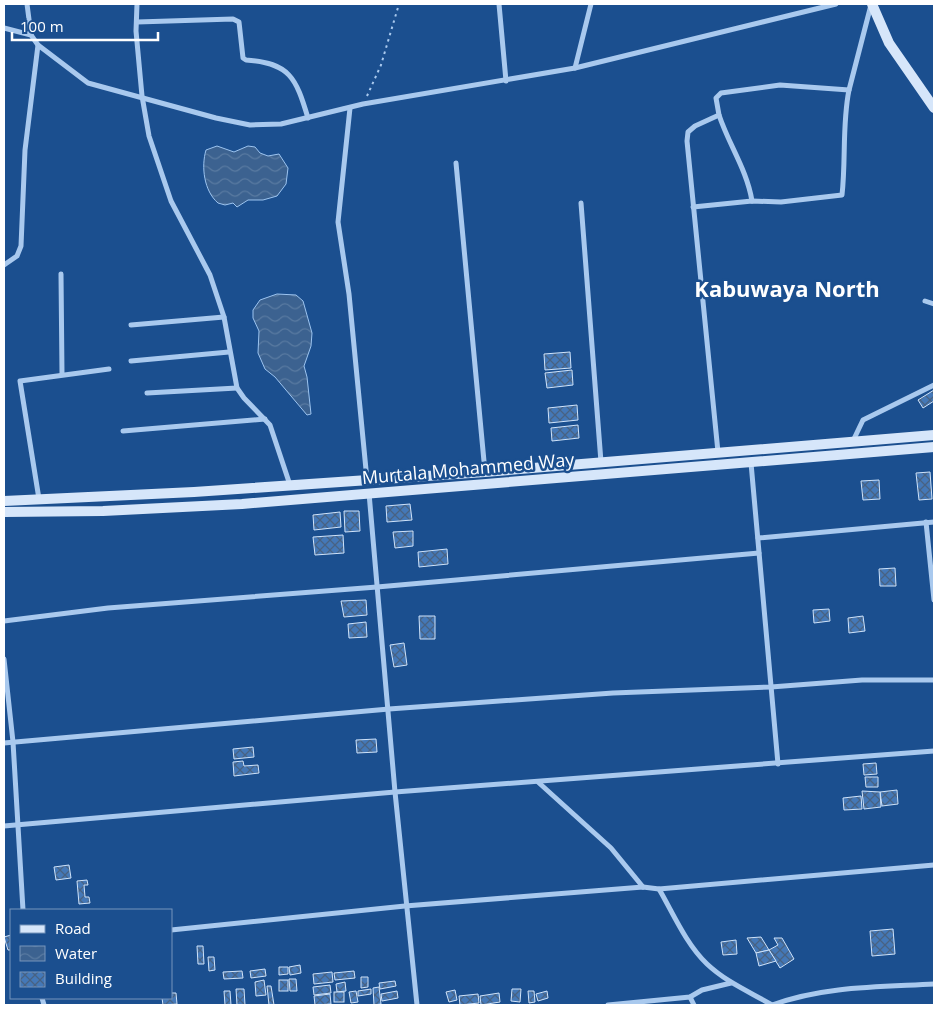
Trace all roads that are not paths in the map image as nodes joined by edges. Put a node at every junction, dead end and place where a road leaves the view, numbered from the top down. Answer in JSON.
{"nodes":[{"id":1,"x":27,"y":4,"type":"edge"},
{"id":2,"x":137,"y":4,"type":"edge"},
{"id":3,"x":499,"y":4,"type":"edge"},
{"id":4,"x":591,"y":4,"type":"edge"},
{"id":5,"x":836,"y":4,"type":"edge"},
{"id":6,"x":871,"y":4,"type":"edge"},
{"id":7,"x":137,"y":22,"type":"junction"},
{"id":8,"x":4,"y":28,"type":"edge"},
{"id":9,"x":31,"y":36,"type":"junction"},
{"id":10,"x":38,"y":45,"type":"junction"},
{"id":11,"x":575,"y":68,"type":"junction"},
{"id":12,"x":506,"y":81,"type":"junction"},
{"id":13,"x":849,"y":90,"type":"junction"},
{"id":14,"x":142,"y":96,"type":"junction"},
{"id":15,"x":350,"y":108,"type":"junction"},
{"id":16,"x":934,"y":108,"type":"edge"},
{"id":17,"x":719,"y":115,"type":"junction"},
{"id":18,"x":308,"y":118,"type":"junction"},
{"id":19,"x":456,"y":163,"type":"dead end"},
{"id":20,"x":752,"y":201,"type":"junction"},
{"id":21,"x":581,"y":203,"type":"dead end"},
{"id":22,"x":694,"y":207,"type":"junction"},
{"id":23,"x":4,"y":265,"type":"edge"},
{"id":24,"x":61,"y":274,"type":"dead end"},
{"id":25,"x":924,"y":301,"type":"dead end"},
{"id":26,"x":934,"y":304,"type":"edge"},
{"id":27,"x":224,"y":317,"type":"junction"},
{"id":28,"x":131,"y":325,"type":"dead end"},
{"id":29,"x":229,"y":352,"type":"junction"},
{"id":30,"x":131,"y":361,"type":"dead end"},
{"id":31,"x":109,"y":369,"type":"dead end"},
{"id":32,"x":62,"y":374,"type":"junction"},
{"id":33,"x":934,"y":385,"type":"edge"},
{"id":34,"x":237,"y":388,"type":"junction"},
{"id":35,"x":147,"y":393,"type":"dead end"},
{"id":36,"x":265,"y":419,"type":"junction"},
{"id":37,"x":123,"y":431,"type":"dead end"},
{"id":38,"x":934,"y":435,"type":"edge"},
{"id":39,"x":852,"y":443,"type":"junction"},
{"id":40,"x":934,"y":447,"type":"edge"},
{"id":41,"x":718,"y":452,"type":"junction"},
{"id":42,"x":601,"y":462,"type":"junction"},
{"id":43,"x":751,"y":463,"type":"junction"},
{"id":44,"x":485,"y":472,"type":"junction"},
{"id":45,"x":368,"y":480,"type":"junction"},
{"id":46,"x":290,"y":486,"type":"junction"},
{"id":47,"x":369,"y":493,"type":"junction"},
{"id":48,"x":40,"y":500,"type":"junction"},
{"id":49,"x":4,"y":501,"type":"edge"},
{"id":50,"x":4,"y":512,"type":"edge"},
{"id":51,"x":926,"y":522,"type":"junction"},
{"id":52,"x":934,"y":522,"type":"edge"},
{"id":53,"x":758,"y":538,"type":"junction"},
{"id":54,"x":759,"y":553,"type":"junction"},
{"id":55,"x":377,"y":587,"type":"junction"},
{"id":56,"x":934,"y":600,"type":"edge"},
{"id":57,"x":4,"y":621,"type":"edge"},
{"id":58,"x":4,"y":659,"type":"edge"},
{"id":59,"x":934,"y":680,"type":"edge"},
{"id":60,"x":771,"y":686,"type":"junction"},
{"id":61,"x":389,"y":709,"type":"junction"},
{"id":62,"x":13,"y":742,"type":"junction"},
{"id":63,"x":4,"y":743,"type":"edge"},
{"id":64,"x":934,"y":751,"type":"edge"},
{"id":65,"x":778,"y":764,"type":"junction"},
{"id":66,"x":538,"y":782,"type":"junction"},
{"id":67,"x":395,"y":792,"type":"junction"},
{"id":68,"x":16,"y":824,"type":"junction"},
{"id":69,"x":4,"y":826,"type":"edge"},
{"id":70,"x":934,"y":865,"type":"edge"},
{"id":71,"x":643,"y":887,"type":"junction"},
{"id":72,"x":659,"y":889,"type":"junction"},
{"id":73,"x":406,"y":906,"type":"junction"},
{"id":74,"x":22,"y":909,"type":"edge"},
{"id":75,"x":172,"y":930,"type":"edge"},
{"id":76,"x":731,"y":983,"type":"junction"},
{"id":77,"x":934,"y":984,"type":"edge"},
{"id":78,"x":690,"y":997,"type":"junction"},
{"id":79,"x":417,"y":1005,"type":"edge"},
{"id":80,"x":608,"y":1005,"type":"edge"},
{"id":81,"x":694,"y":1005,"type":"edge"},
{"id":82,"x":772,"y":1005,"type":"edge"}],
"edges":[{"from":1,"to":9,"type":"street"},
{"from":2,"to":7,"type":"street"},
{"from":3,"to":12,"type":"street"},
{"from":4,"to":11,"type":"street"},
{"from":5,"to":11,"type":"street"},
{"from":6,"to":13,"type":"street"},
{"from":6,"to":16,"type":"main road"},
{"from":7,"to":14,"type":"street"},
{"from":7,"to":18,"type":"street"},
{"from":8,"to":9,"type":"street"},
{"from":9,"to":10,"type":"street"},
{"from":10,"to":14,"type":"street"},
{"from":10,"to":23,"type":"street"},
{"from":11,"to":12,"type":"street"},
{"from":12,"to":15,"type":"street"},
{"from":13,"to":17,"type":"street"},
{"from":13,"to":20,"type":"street"},
{"from":14,"to":18,"type":"street"},
{"from":14,"to":27,"type":"street"},
{"from":15,"to":18,"type":"street"},
{"from":15,"to":45,"type":"street"},
{"from":17,"to":20,"type":"street"},
{"from":17,"to":22,"type":"street"},
{"from":19,"to":44,"type":"street"},
{"from":20,"to":22,"type":"street"},
{"from":21,"to":42,"type":"street"},
{"from":22,"to":41,"type":"street"},
{"from":24,"to":32,"type":"street"},
{"from":25,"to":26,"type":"street"},
{"from":27,"to":28,"type":"street"},
{"from":27,"to":29,"type":"street"},
{"from":29,"to":30,"type":"street"},
{"from":29,"to":34,"type":"street"},
{"from":31,"to":32,"type":"street"},
{"from":32,"to":48,"type":"street"},
{"from":33,"to":39,"type":"street"},
{"from":34,"to":35,"type":"street"},
{"from":34,"to":36,"type":"street"},
{"from":36,"to":37,"type":"street"},
{"from":36,"to":46,"type":"street"},
{"from":38,"to":39,"type":"main road","name":"Murtala Mohammed Way"},
{"from":39,"to":41,"type":"main road","name":"Murtala Mohammed Way"},
{"from":40,"to":43,"type":"main road","name":"Murtala Mohammed Way"},
{"from":41,"to":42,"type":"main road","name":"Murtala Mohammed Way"},
{"from":42,"to":44,"type":"main road","name":"Murtala Mohammed Way"},
{"from":43,"to":47,"type":"main road","name":"Murtala Mohammed Way"},
{"from":43,"to":53,"type":"street"},
{"from":44,"to":45,"type":"main road","name":"Murtala Mohammed Way"},
{"from":45,"to":46,"type":"main road","name":"Murtala Mohammed Way"},
{"from":46,"to":48,"type":"main road","name":"Murtala Mohammed Way"},
{"from":47,"to":50,"type":"main road","name":"Murtala Mohammed Way"},
{"from":47,"to":55,"type":"street"},
{"from":48,"to":49,"type":"main road","name":"Murtala Mohammed Way"},
{"from":51,"to":52,"type":"street"},
{"from":51,"to":53,"type":"street"},
{"from":51,"to":56,"type":"street"},
{"from":53,"to":54,"type":"street"},
{"from":54,"to":55,"type":"street"},
{"from":54,"to":60,"type":"street"},
{"from":55,"to":57,"type":"street"},
{"from":55,"to":61,"type":"street"},
{"from":58,"to":62,"type":"street"},
{"from":59,"to":60,"type":"street"},
{"from":60,"to":61,"type":"street"},
{"from":60,"to":65,"type":"street"},
{"from":61,"to":62,"type":"street"},
{"from":61,"to":67,"type":"street"},
{"from":62,"to":63,"type":"street"},
{"from":62,"to":68,"type":"street"},
{"from":64,"to":65,"type":"street"},
{"from":65,"to":66,"type":"street"},
{"from":66,"to":67,"type":"street"},
{"from":66,"to":71,"type":"street"},
{"from":67,"to":68,"type":"street"},
{"from":67,"to":73,"type":"street"},
{"from":68,"to":69,"type":"street"},
{"from":68,"to":74,"type":"street"},
{"from":70,"to":72,"type":"street"},
{"from":71,"to":72,"type":"street"},
{"from":71,"to":73,"type":"street"},
{"from":72,"to":76,"type":"street"},
{"from":73,"to":75,"type":"street"},
{"from":73,"to":79,"type":"street"},
{"from":76,"to":78,"type":"street"},
{"from":76,"to":82,"type":"street"},
{"from":77,"to":82,"type":"street"},
{"from":78,"to":80,"type":"street"},
{"from":78,"to":81,"type":"street"}]}
